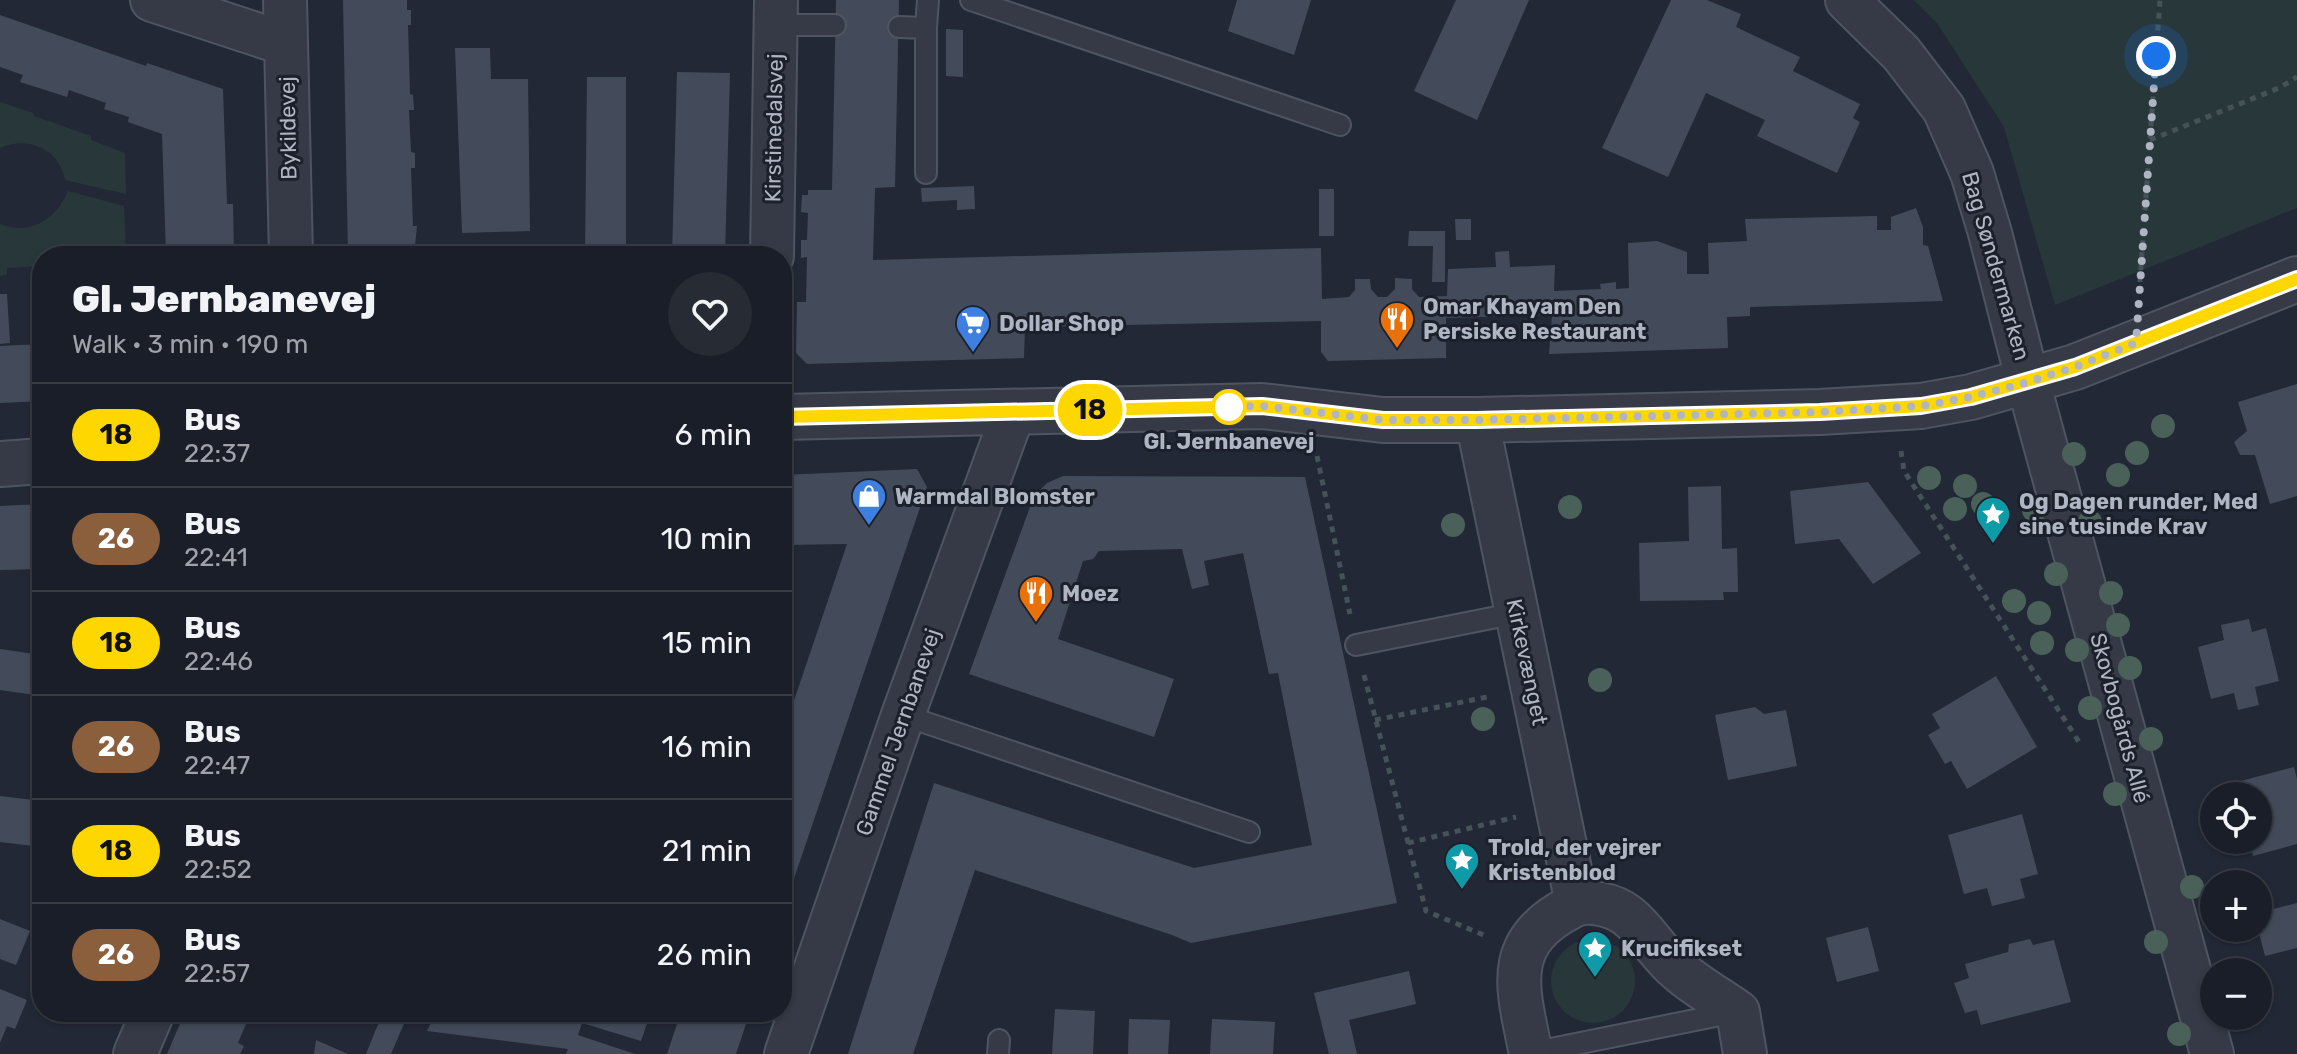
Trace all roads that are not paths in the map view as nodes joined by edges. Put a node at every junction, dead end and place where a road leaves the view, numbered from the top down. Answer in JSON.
{"nodes":[{"id":1,"x":152,"y":0,"type":"edge"},
{"id":2,"x":285,"y":0,"type":"edge"},
{"id":3,"x":928,"y":0,"type":"edge"},
{"id":4,"x":971,"y":0,"type":"edge"},
{"id":5,"x":1847,"y":0,"type":"edge"},
{"id":6,"x":776,"y":13,"type":"edge"},
{"id":7,"x":835,"y":25,"type":"dead end"},
{"id":8,"x":899,"y":27,"type":"dead end"},
{"id":9,"x":926,"y":28,"type":"junction"},
{"id":10,"x":286,"y":44,"type":"junction"},
{"id":11,"x":1340,"y":125,"type":"dead end"},
{"id":12,"x":926,"y":173,"type":"dead end"},
{"id":13,"x":291,"y":246,"type":"edge"},
{"id":14,"x":772,"y":246,"type":"edge"},
{"id":15,"x":2297,"y":279,"type":"edge"},
{"id":16,"x":2028,"y":382,"type":"junction"},
{"id":17,"x":1014,"y":411,"type":"junction"},
{"id":18,"x":792,"y":417,"type":"edge"},
{"id":19,"x":1477,"y":420,"type":"junction"},
{"id":20,"x":32,"y":462,"type":"edge"},
{"id":21,"x":0,"y":464,"type":"edge"},
{"id":22,"x":1517,"y":613,"type":"junction"},
{"id":23,"x":1356,"y":645,"type":"road end"},
{"id":24,"x":903,"y":715,"type":"junction"},
{"id":25,"x":1249,"y":832,"type":"dead end"},
{"id":26,"x":1577,"y":903,"type":"junction"},
{"id":27,"x":1738,"y":1012,"type":"junction"},
{"id":28,"x":149,"y":1022,"type":"edge"},
{"id":29,"x":1531,"y":1053,"type":"edge"},
{"id":30,"x":135,"y":1054,"type":"edge"},
{"id":31,"x":786,"y":1054,"type":"edge"},
{"id":32,"x":1745,"y":1054,"type":"edge"},
{"id":33,"x":2212,"y":1054,"type":"edge"}],
"edges":[{"from":1,"to":10,"type":"street"},
{"from":2,"to":10,"type":"street","name":"Bykildevej"},
{"from":3,"to":9,"type":"lane"},
{"from":4,"to":11,"type":"lane"},
{"from":5,"to":16,"type":"street","name":"Bag Søndermarken"},
{"from":6,"to":7,"type":"lane"},
{"from":6,"to":14,"type":"street","name":"Kirstinedalsvej"},
{"from":8,"to":9,"type":"lane"},
{"from":9,"to":12,"type":"lane"},
{"from":10,"to":13,"type":"street","name":"Bykildevej"},
{"from":15,"to":16,"type":"street"},
{"from":16,"to":19,"type":"street"},
{"from":16,"to":33,"type":"street","name":"Skovbogårds Allé"},
{"from":17,"to":18,"type":"street"},
{"from":17,"to":19,"type":"street"},
{"from":17,"to":24,"type":"street","name":"Gammel Jernbanevej"},
{"from":19,"to":22,"type":"street","name":"Kirkevænget"},
{"from":20,"to":21,"type":"street"},
{"from":22,"to":23,"type":"lane"},
{"from":22,"to":26,"type":"street","name":"Kirkevænget"},
{"from":24,"to":25,"type":"lane"},
{"from":24,"to":31,"type":"street","name":"Gammel Jernbanevej"},
{"from":26,"to":27,"type":"street"},
{"from":26,"to":29,"type":"street"},
{"from":27,"to":29,"type":"lane"},
{"from":27,"to":32,"type":"street"},
{"from":28,"to":30,"type":"street"}]}
